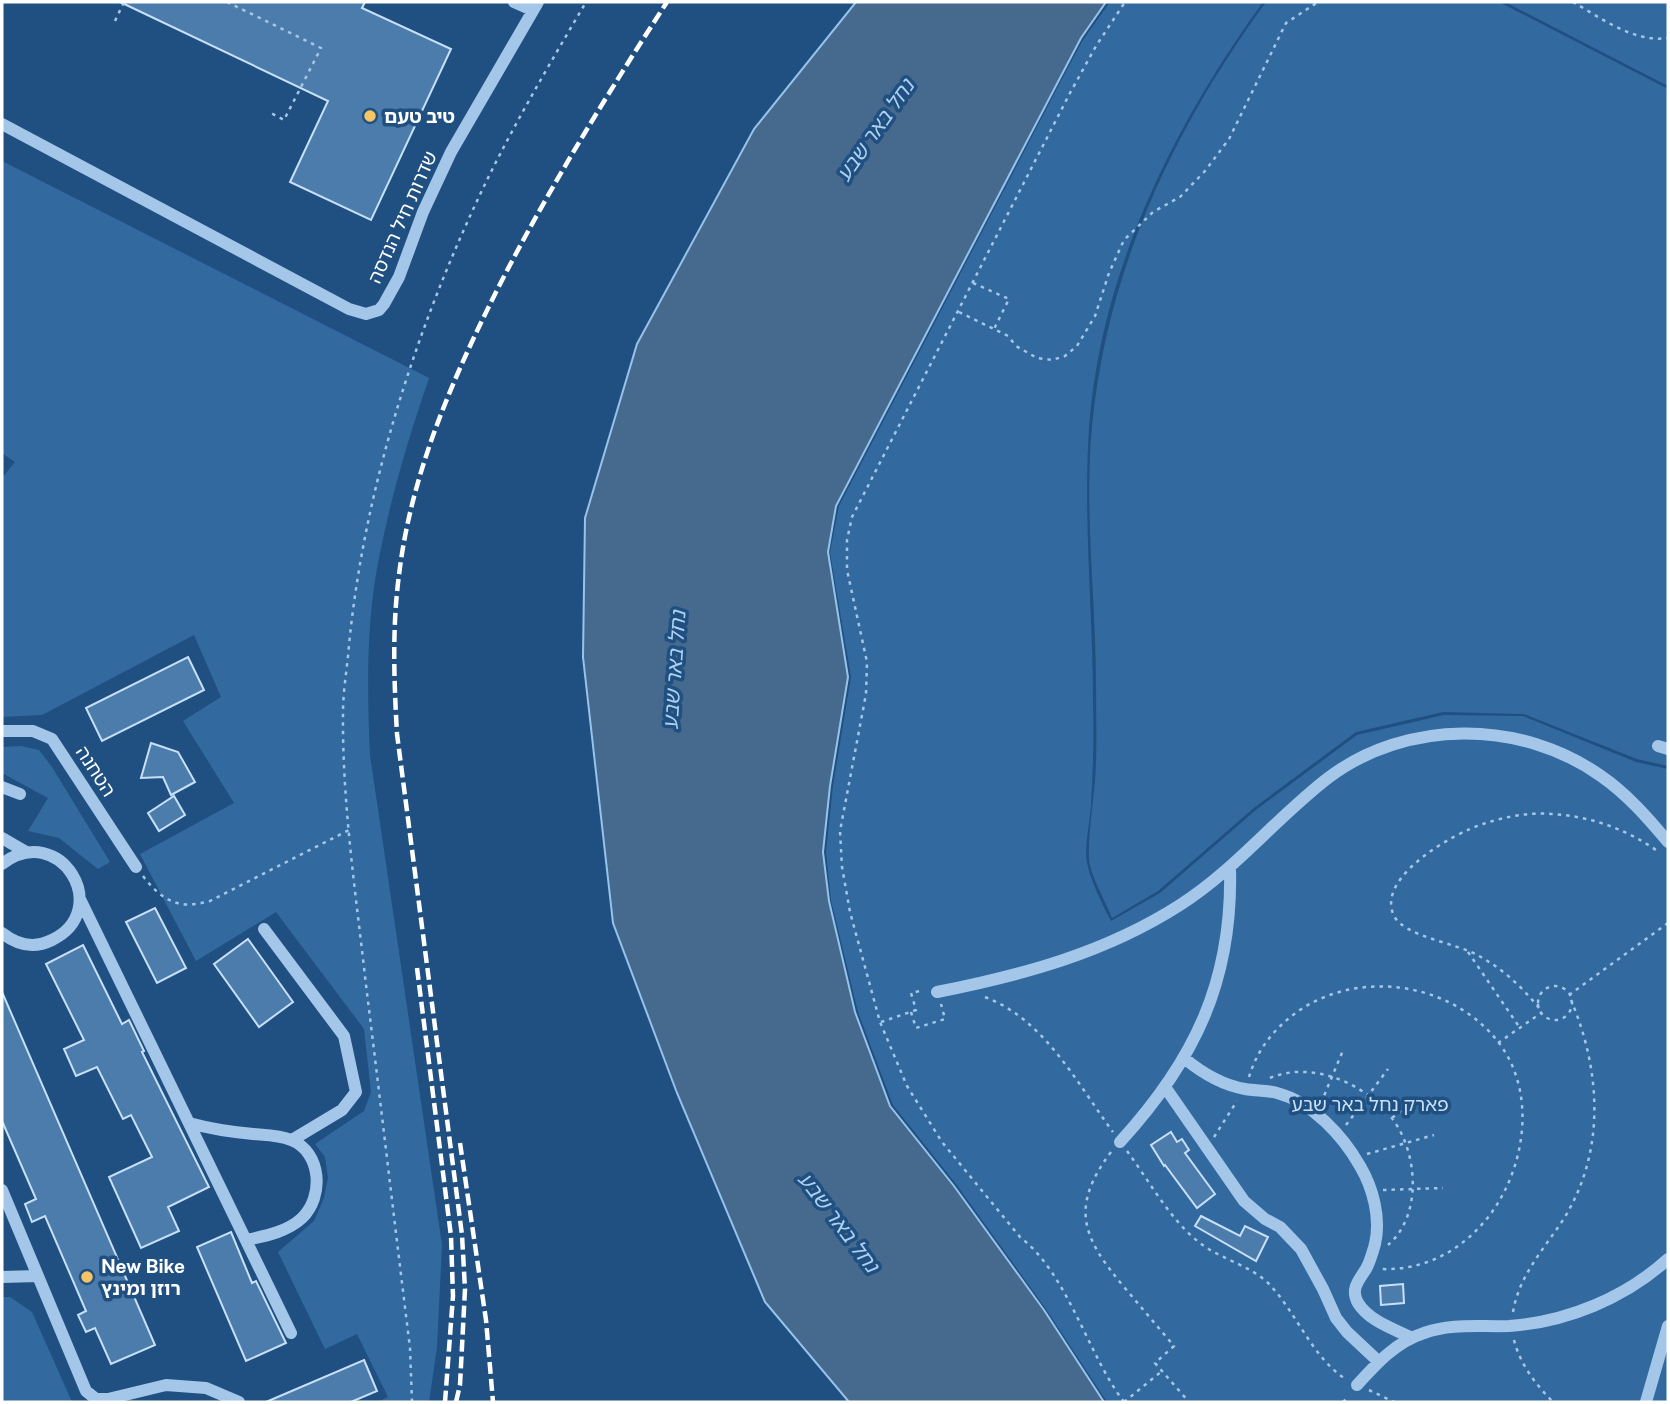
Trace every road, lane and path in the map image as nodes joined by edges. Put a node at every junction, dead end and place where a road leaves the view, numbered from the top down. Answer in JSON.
{"nodes":[{"id":1,"x":124,"y":2,"type":"edge"},
{"id":2,"x":227,"y":2,"type":"edge"},
{"id":3,"x":514,"y":2,"type":"edge"},
{"id":4,"x":586,"y":2,"type":"edge"},
{"id":5,"x":1125,"y":2,"type":"edge"},
{"id":6,"x":1318,"y":2,"type":"edge"},
{"id":7,"x":1573,"y":2,"type":"edge"},
{"id":8,"x":535,"y":6,"type":"edge"},
{"id":9,"x":115,"y":21,"type":"dead end"},
{"id":10,"x":1668,"y":38,"type":"edge"},
{"id":11,"x":269,"y":112,"type":"dead end"},
{"id":12,"x":2,"y":124,"type":"edge"},
{"id":13,"x":973,"y":283,"type":"junction"},
{"id":14,"x":958,"y":311,"type":"junction"},
{"id":15,"x":993,"y":329,"type":"junction"},
{"id":16,"x":2,"y":731,"type":"edge"},
{"id":17,"x":2,"y":787,"type":"edge"},
{"id":18,"x":20,"y":794,"type":"dead end"},
{"id":19,"x":349,"y":830,"type":"junction"},
{"id":20,"x":2,"y":838,"type":"edge"},
{"id":21,"x":1668,"y":842,"type":"edge"},
{"id":22,"x":26,"y":852,"type":"junction"},
{"id":23,"x":1665,"y":856,"type":"dead end"},
{"id":24,"x":2,"y":864,"type":"edge"},
{"id":25,"x":135,"y":867,"type":"joint"},
{"id":26,"x":1230,"y":868,"type":"junction"},
{"id":27,"x":80,"y":899,"type":"junction"},
{"id":28,"x":1668,"y":923,"type":"edge"},
{"id":29,"x":264,"y":929,"type":"dead end"},
{"id":30,"x":2,"y":933,"type":"edge"},
{"id":31,"x":1466,"y":949,"type":"junction"},
{"id":32,"x":957,"y":988,"type":"junction"},
{"id":33,"x":937,"y":992,"type":"junction"},
{"id":34,"x":1569,"y":995,"type":"junction"},
{"id":35,"x":1571,"y":1000,"type":"junction"},
{"id":36,"x":1539,"y":1008,"type":"junction"},
{"id":37,"x":911,"y":1012,"type":"junction"},
{"id":38,"x":1541,"y":1013,"type":"junction"},
{"id":39,"x":880,"y":1022,"type":"junction"},
{"id":40,"x":1520,"y":1028,"type":"junction"},
{"id":41,"x":1499,"y":1043,"type":"junction"},
{"id":42,"x":1344,"y":1048,"type":"dead end"},
{"id":43,"x":1184,"y":1058,"type":"junction"},
{"id":44,"x":1388,"y":1069,"type":"dead end"},
{"id":45,"x":1332,"y":1077,"type":"junction"},
{"id":46,"x":1165,"y":1087,"type":"junction"},
{"id":47,"x":1250,"y":1090,"type":"junction"},
{"id":48,"x":1368,"y":1096,"type":"junction"},
{"id":49,"x":1419,"y":1097,"type":"dead end"},
{"id":50,"x":1316,"y":1115,"type":"junction"},
{"id":51,"x":1392,"y":1118,"type":"junction"},
{"id":52,"x":189,"y":1122,"type":"junction"},
{"id":53,"x":1434,"y":1135,"type":"dead end"},
{"id":54,"x":1338,"y":1136,"type":"junction"},
{"id":55,"x":292,"y":1140,"type":"junction"},
{"id":56,"x":1120,"y":1142,"type":"junction"},
{"id":57,"x":1405,"y":1143,"type":"junction"},
{"id":58,"x":1207,"y":1149,"type":"junction"},
{"id":59,"x":1355,"y":1158,"type":"junction"},
{"id":60,"x":1443,"y":1188,"type":"dead end"},
{"id":61,"x":1412,"y":1189,"type":"junction"},
{"id":62,"x":2,"y":1190,"type":"edge"},
{"id":63,"x":1371,"y":1191,"type":"junction"},
{"id":64,"x":246,"y":1240,"type":"junction"},
{"id":65,"x":1372,"y":1251,"type":"junction"},
{"id":66,"x":1668,"y":1259,"type":"edge"},
{"id":67,"x":1366,"y":1269,"type":"junction"},
{"id":68,"x":38,"y":1276,"type":"junction"},
{"id":69,"x":2,"y":1277,"type":"edge"},
{"id":70,"x":1513,"y":1325,"type":"junction"},
{"id":71,"x":1668,"y":1326,"type":"edge"},
{"id":72,"x":291,"y":1333,"type":"dead end"},
{"id":73,"x":1412,"y":1338,"type":"junction"},
{"id":74,"x":1379,"y":1362,"type":"junction"},
{"id":75,"x":1162,"y":1371,"type":"junction"},
{"id":76,"x":1357,"y":1385,"type":"junction"},
{"id":77,"x":239,"y":1402,"type":"edge"},
{"id":78,"x":412,"y":1402,"type":"edge"},
{"id":79,"x":1124,"y":1402,"type":"edge"},
{"id":80,"x":1189,"y":1402,"type":"edge"},
{"id":81,"x":1394,"y":1402,"type":"edge"},
{"id":82,"x":1553,"y":1402,"type":"edge"},
{"id":83,"x":1646,"y":1402,"type":"edge"}],
"edges":[{"from":1,"to":9,"type":"path"},
{"from":2,"to":11,"type":"path"},
{"from":3,"to":8,"type":"street"},
{"from":4,"to":19,"type":"path"},
{"from":5,"to":13,"type":"path"},
{"from":6,"to":15,"type":"path"},
{"from":7,"to":10,"type":"path"},
{"from":8,"to":12,"type":"street","name":"שדרות חיל הנדסה"},
{"from":13,"to":14,"type":"path"},
{"from":13,"to":15,"type":"path"},
{"from":14,"to":15,"type":"path"},
{"from":14,"to":39,"type":"path"},
{"from":16,"to":25,"type":"street","name":"הטחנה"},
{"from":17,"to":18,"type":"street"},
{"from":19,"to":25,"type":"path"},
{"from":19,"to":78,"type":"path"},
{"from":20,"to":22,"type":"street"},
{"from":21,"to":26,"type":"street"},
{"from":22,"to":24,"type":"street"},
{"from":22,"to":27,"type":"street"},
{"from":23,"to":31,"type":"path"},
{"from":26,"to":32,"type":"street"},
{"from":26,"to":43,"type":"street"},
{"from":27,"to":30,"type":"street"},
{"from":27,"to":52,"type":"street"},
{"from":28,"to":34,"type":"path"},
{"from":29,"to":55,"type":"street"},
{"from":31,"to":36,"type":"path"},
{"from":31,"to":40,"type":"path"},
{"from":32,"to":33,"type":"street"},
{"from":32,"to":56,"type":"path"},
{"from":33,"to":37,"type":"path"},
{"from":33,"to":37,"type":"path"},
{"from":34,"to":35,"type":"path"},
{"from":34,"to":36,"type":"path"},
{"from":35,"to":38,"type":"path"},
{"from":35,"to":70,"type":"path"},
{"from":36,"to":38,"type":"path"},
{"from":37,"to":39,"type":"path"},
{"from":38,"to":40,"type":"path"},
{"from":39,"to":79,"type":"path"},
{"from":40,"to":41,"type":"path"},
{"from":41,"to":47,"type":"path"},
{"from":41,"to":67,"type":"path"},
{"from":42,"to":45,"type":"path"},
{"from":43,"to":46,"type":"street"},
{"from":43,"to":47,"type":"street"},
{"from":44,"to":48,"type":"path"},
{"from":45,"to":47,"type":"path"},
{"from":45,"to":48,"type":"path"},
{"from":45,"to":50,"type":"path"},
{"from":46,"to":56,"type":"street"},
{"from":46,"to":58,"type":"street"},
{"from":47,"to":50,"type":"street"},
{"from":47,"to":58,"type":"path"},
{"from":48,"to":51,"type":"path"},
{"from":48,"to":54,"type":"path"},
{"from":49,"to":51,"type":"path"},
{"from":50,"to":54,"type":"street"},
{"from":51,"to":57,"type":"path"},
{"from":52,"to":55,"type":"street"},
{"from":52,"to":64,"type":"street"},
{"from":53,"to":57,"type":"path"},
{"from":54,"to":59,"type":"street"},
{"from":55,"to":64,"type":"street"},
{"from":56,"to":75,"type":"path"},
{"from":56,"to":76,"type":"path"},
{"from":57,"to":59,"type":"path"},
{"from":57,"to":61,"type":"path"},
{"from":58,"to":74,"type":"street"},
{"from":59,"to":63,"type":"street"},
{"from":60,"to":61,"type":"path"},
{"from":61,"to":63,"type":"path"},
{"from":61,"to":65,"type":"path"},
{"from":62,"to":68,"type":"street"},
{"from":63,"to":65,"type":"street"},
{"from":64,"to":72,"type":"street"},
{"from":65,"to":67,"type":"street"},
{"from":66,"to":70,"type":"street"},
{"from":67,"to":73,"type":"street"},
{"from":68,"to":69,"type":"street"},
{"from":68,"to":77,"type":"street"},
{"from":70,"to":73,"type":"street"},
{"from":70,"to":82,"type":"path"},
{"from":71,"to":83,"type":"street"},
{"from":73,"to":74,"type":"street"},
{"from":74,"to":76,"type":"street"},
{"from":75,"to":79,"type":"path"},
{"from":75,"to":80,"type":"path"},
{"from":76,"to":81,"type":"path"}]}
